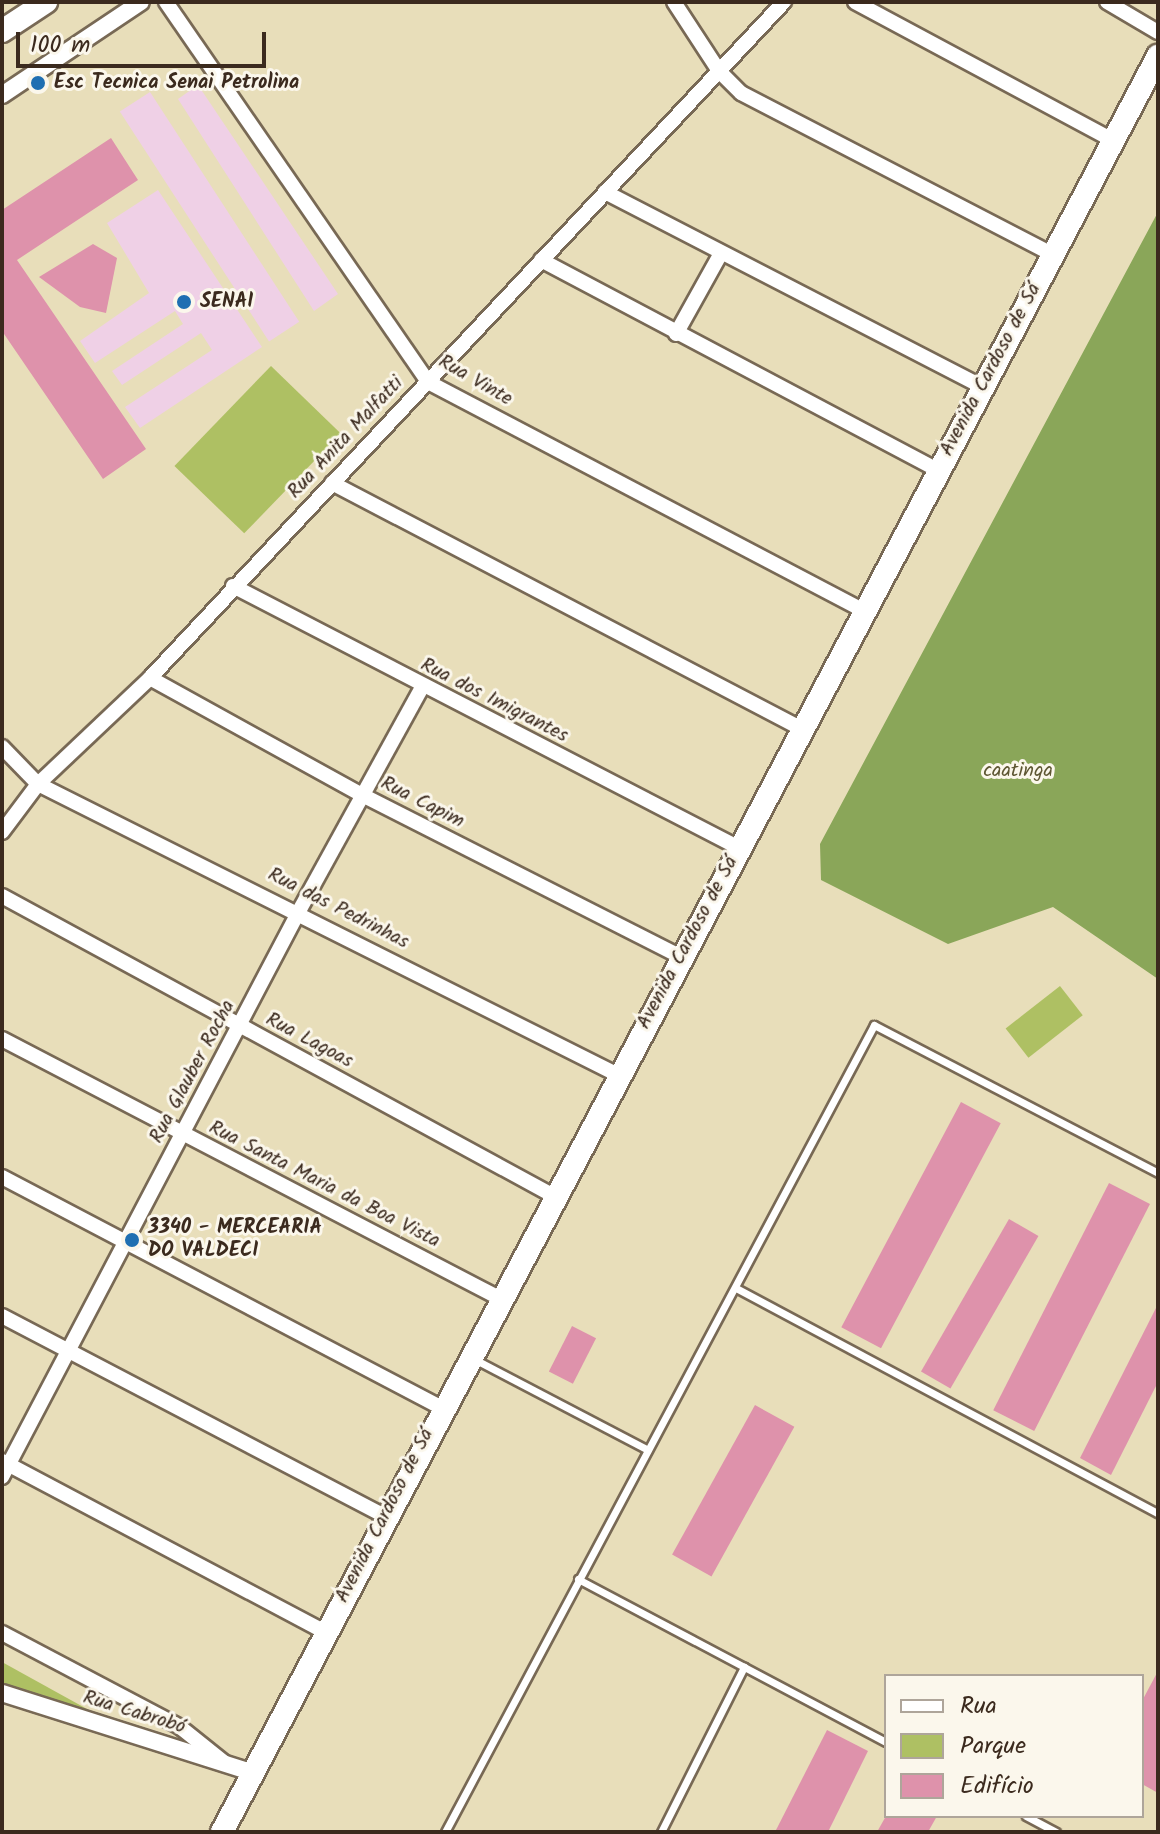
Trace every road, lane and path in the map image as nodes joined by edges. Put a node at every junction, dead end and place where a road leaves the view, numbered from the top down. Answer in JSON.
{"nodes":[{"id":1,"x":46,"y":2,"type":"edge"},
{"id":2,"x":141,"y":2,"type":"edge"},
{"id":3,"x":166,"y":2,"type":"edge"},
{"id":4,"x":674,"y":2,"type":"edge"},
{"id":5,"x":784,"y":2,"type":"edge"},
{"id":6,"x":855,"y":2,"type":"edge"},
{"id":7,"x":1107,"y":2,"type":"edge"},
{"id":8,"x":2,"y":31,"type":"edge"},
{"id":9,"x":1158,"y":32,"type":"edge"},
{"id":10,"x":1158,"y":56,"type":"edge"},
{"id":11,"x":719,"y":71,"type":"junction"},
{"id":12,"x":2,"y":95,"type":"edge"},
{"id":13,"x":1112,"y":140,"type":"junction"},
{"id":14,"x":605,"y":192,"type":"junction"},
{"id":15,"x":721,"y":253,"type":"junction"},
{"id":16,"x":1052,"y":254,"type":"junction"},
{"id":17,"x":541,"y":260,"type":"junction"},
{"id":18,"x":676,"y":334,"type":"junction"},
{"id":19,"x":428,"y":382,"type":"junction"},
{"id":20,"x":982,"y":387,"type":"junction"},
{"id":21,"x":938,"y":470,"type":"junction"},
{"id":22,"x":332,"y":483,"type":"junction"},
{"id":23,"x":233,"y":586,"type":"junction"},
{"id":24,"x":865,"y":611,"type":"junction"},
{"id":25,"x":150,"y":678,"type":"junction"},
{"id":26,"x":422,"y":687,"type":"junction"},
{"id":27,"x":802,"y":729,"type":"junction"},
{"id":28,"x":2,"y":747,"type":"edge"},
{"id":29,"x":38,"y":784,"type":"junction"},
{"id":30,"x":362,"y":795,"type":"junction"},
{"id":31,"x":2,"y":832,"type":"edge"},
{"id":32,"x":739,"y":848,"type":"junction"},
{"id":33,"x":2,"y":896,"type":"edge"},
{"id":34,"x":299,"y":911,"type":"junction"},
{"id":35,"x":680,"y":956,"type":"junction"},
{"id":36,"x":240,"y":1026,"type":"junction"},
{"id":37,"x":2,"y":1039,"type":"edge"},
{"id":38,"x":618,"y":1075,"type":"junction"},
{"id":39,"x":183,"y":1134,"type":"junction"},
{"id":40,"x":1158,"y":1173,"type":"edge"},
{"id":41,"x":2,"y":1177,"type":"edge"},
{"id":42,"x":556,"y":1197,"type":"junction"},
{"id":43,"x":128,"y":1244,"type":"junction"},
{"id":44,"x":736,"y":1288,"type":"junction"},
{"id":45,"x":501,"y":1299,"type":"junction"},
{"id":46,"x":2,"y":1316,"type":"edge"},
{"id":47,"x":69,"y":1351,"type":"junction"},
{"id":48,"x":469,"y":1357,"type":"junction"},
{"id":49,"x":442,"y":1408,"type":"junction"},
{"id":50,"x":648,"y":1450,"type":"junction"},
{"id":51,"x":4,"y":1467,"type":"edge"},
{"id":52,"x":1158,"y":1513,"type":"edge"},
{"id":53,"x":385,"y":1516,"type":"junction"},
{"id":54,"x":578,"y":1579,"type":"junction"},
{"id":55,"x":325,"y":1632,"type":"junction"},
{"id":56,"x":2,"y":1633,"type":"edge"},
{"id":57,"x":744,"y":1667,"type":"junction"},
{"id":58,"x":2,"y":1693,"type":"edge"},
{"id":59,"x":884,"y":1741,"type":"edge"},
{"id":60,"x":225,"y":1763,"type":"junction"},
{"id":61,"x":254,"y":1773,"type":"junction"},
{"id":62,"x":1030,"y":1818,"type":"edge"},
{"id":63,"x":222,"y":1832,"type":"edge"},
{"id":64,"x":445,"y":1832,"type":"edge"},
{"id":65,"x":661,"y":1832,"type":"edge"},
{"id":66,"x":1056,"y":1832,"type":"edge"}],
"edges":[{"from":1,"to":8,"type":"main road"},
{"from":2,"to":12,"type":"street"},
{"from":3,"to":19,"type":"street","name":"Rua Vinte"},
{"from":4,"to":11,"type":"street"},
{"from":5,"to":11,"type":"street","name":"Rua Anita Malfatti"},
{"from":6,"to":13,"type":"street"},
{"from":7,"to":9,"type":"street"},
{"from":10,"to":13,"type":"main road","name":"Avenida Cardoso de Sá"},
{"from":11,"to":14,"type":"street","name":"Rua Anita Malfatti"},
{"from":11,"to":16,"type":"street"},
{"from":13,"to":16,"type":"main road","name":"Avenida Cardoso de Sá"},
{"from":14,"to":15,"type":"street"},
{"from":14,"to":17,"type":"street","name":"Rua Anita Malfatti"},
{"from":15,"to":18,"type":"street"},
{"from":15,"to":20,"type":"street"},
{"from":16,"to":20,"type":"main road","name":"Avenida Cardoso de Sá"},
{"from":17,"to":18,"type":"street"},
{"from":17,"to":19,"type":"street","name":"Rua Anita Malfatti"},
{"from":18,"to":21,"type":"street"},
{"from":19,"to":22,"type":"street","name":"Rua Anita Malfatti"},
{"from":19,"to":24,"type":"street","name":"Rua Vinte"},
{"from":20,"to":21,"type":"main road","name":"Avenida Cardoso de Sá"},
{"from":21,"to":24,"type":"main road","name":"Avenida Cardoso de Sá"},
{"from":22,"to":23,"type":"street","name":"Rua Anita Malfatti"},
{"from":22,"to":27,"type":"street"},
{"from":23,"to":25,"type":"street","name":"Rua Anita Malfatti"},
{"from":23,"to":26,"type":"street","name":"Rua dos Imigrantes"},
{"from":24,"to":27,"type":"main road","name":"Avenida Cardoso de Sá"},
{"from":25,"to":29,"type":"street","name":"Rua Anita Malfatti"},
{"from":25,"to":30,"type":"street","name":"Rua Capim"},
{"from":26,"to":30,"type":"street","name":"Rua Glauber Rocha"},
{"from":26,"to":32,"type":"street","name":"Rua dos Imigrantes"},
{"from":27,"to":32,"type":"main road","name":"Avenida Cardoso de Sá"},
{"from":28,"to":29,"type":"street","name":"Rua das Pedrinhas"},
{"from":29,"to":31,"type":"street","name":"Rua Anita Malfatti"},
{"from":29,"to":34,"type":"street","name":"Rua das Pedrinhas"},
{"from":30,"to":34,"type":"street","name":"Rua Glauber Rocha"},
{"from":30,"to":35,"type":"street","name":"Rua Capim"},
{"from":32,"to":35,"type":"main road","name":"Avenida Cardoso de Sá"},
{"from":33,"to":36,"type":"street","name":"Rua Lagoas"},
{"from":34,"to":36,"type":"street","name":"Rua Glauber Rocha"},
{"from":34,"to":38,"type":"street","name":"Rua das Pedrinhas"},
{"from":35,"to":38,"type":"main road","name":"Avenida Cardoso de Sá"},
{"from":36,"to":39,"type":"street","name":"Rua Glauber Rocha"},
{"from":36,"to":42,"type":"street","name":"Rua Lagoas"},
{"from":37,"to":39,"type":"street","name":"Rua Santa Maria da Boa Vista"},
{"from":38,"to":42,"type":"main road","name":"Avenida Cardoso de Sá"},
{"from":39,"to":43,"type":"street","name":"Rua Glauber Rocha"},
{"from":39,"to":45,"type":"street","name":"Rua Santa Maria da Boa Vista"},
{"from":40,"to":44,"type":"lane"},
{"from":41,"to":43,"type":"street"},
{"from":42,"to":45,"type":"main road","name":"Avenida Cardoso de Sá"},
{"from":43,"to":47,"type":"street","name":"Rua Glauber Rocha"},
{"from":43,"to":49,"type":"street"},
{"from":44,"to":50,"type":"lane"},
{"from":44,"to":52,"type":"lane"},
{"from":45,"to":48,"type":"main road","name":"Avenida Cardoso de Sá"},
{"from":46,"to":47,"type":"street"},
{"from":47,"to":51,"type":"street","name":"Rua Glauber Rocha"},
{"from":47,"to":53,"type":"street"},
{"from":48,"to":49,"type":"main road","name":"Avenida Cardoso de Sá"},
{"from":48,"to":50,"type":"lane"},
{"from":49,"to":53,"type":"main road","name":"Avenida Cardoso de Sá"},
{"from":50,"to":54,"type":"lane"},
{"from":51,"to":55,"type":"street"},
{"from":53,"to":55,"type":"main road","name":"Avenida Cardoso de Sá"},
{"from":54,"to":57,"type":"lane"},
{"from":54,"to":64,"type":"lane"},
{"from":55,"to":61,"type":"main road","name":"Avenida Cardoso de Sá"},
{"from":56,"to":60,"type":"street"},
{"from":57,"to":59,"type":"lane"},
{"from":57,"to":65,"type":"lane"},
{"from":58,"to":60,"type":"street","name":"Rua Cabrobó"},
{"from":60,"to":61,"type":"street","name":"Rua Cabrobó"},
{"from":61,"to":63,"type":"main road","name":"Avenida Cardoso de Sá"},
{"from":62,"to":66,"type":"lane"}]}
